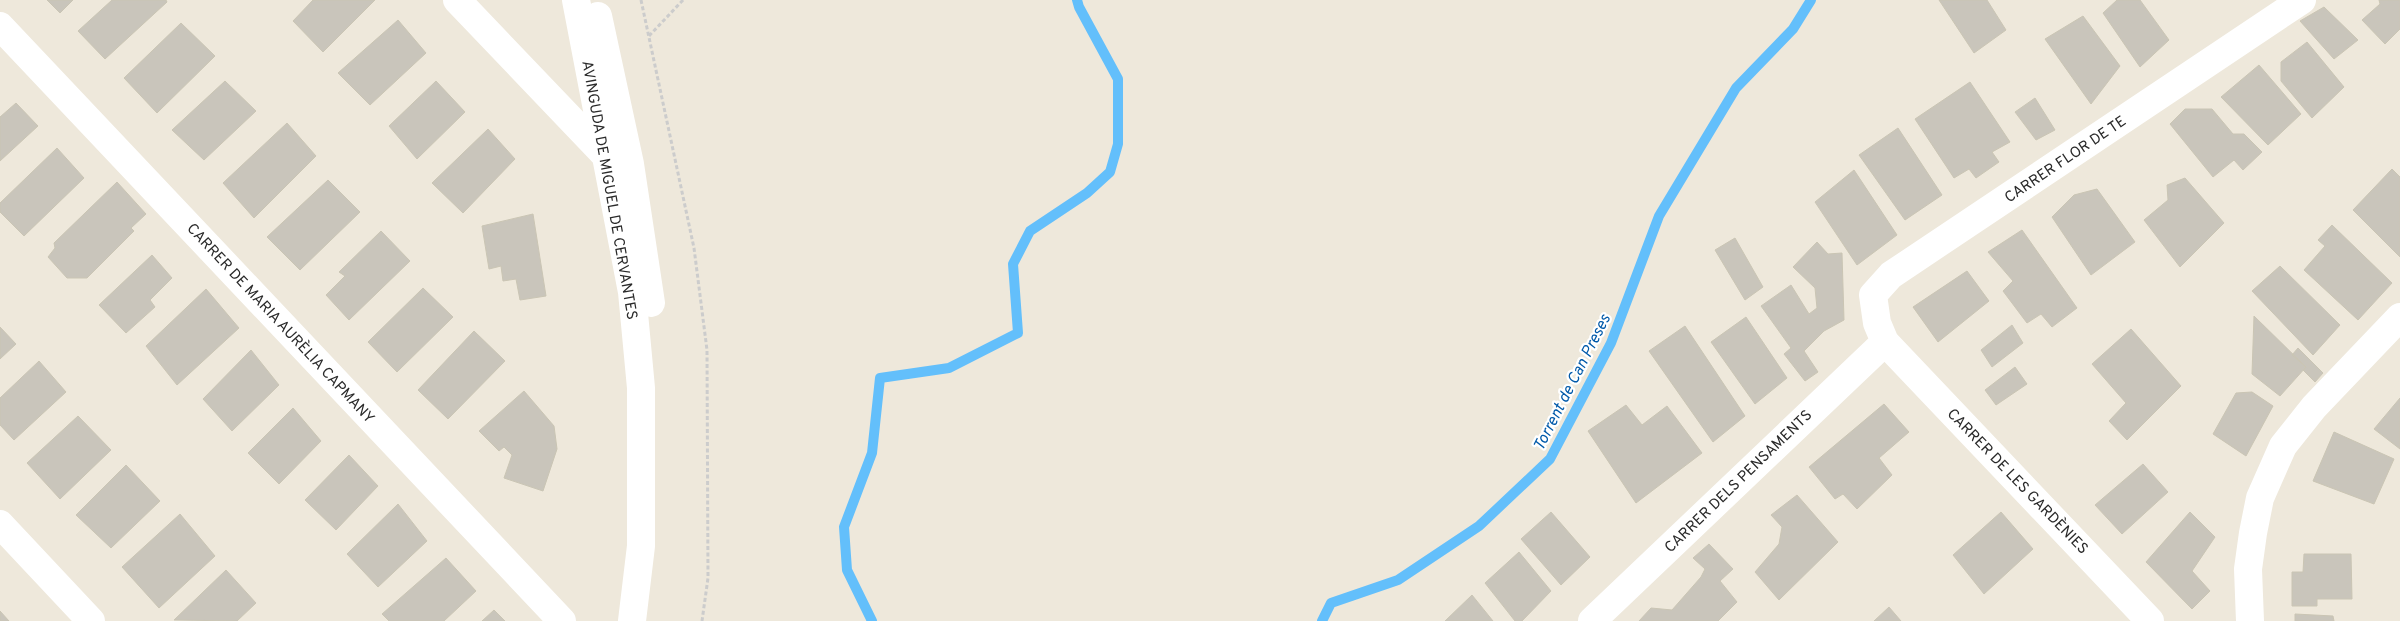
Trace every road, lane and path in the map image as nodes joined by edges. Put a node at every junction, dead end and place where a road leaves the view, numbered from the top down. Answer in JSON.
{"nodes":[{"id":1,"x":457,"y":0,"type":"edge"},
{"id":2,"x":576,"y":0,"type":"edge"},
{"id":3,"x":595,"y":0,"type":"edge"},
{"id":4,"x":641,"y":0,"type":"edge"},
{"id":5,"x":682,"y":0,"type":"edge"},
{"id":6,"x":2302,"y":0,"type":"edge"},
{"id":7,"x":0,"y":26,"type":"edge"},
{"id":8,"x":648,"y":36,"type":"junction"},
{"id":9,"x":606,"y":156,"type":"junction"},
{"id":10,"x":2400,"y":317,"type":"edge"},
{"id":11,"x":1885,"y":342,"type":"junction"},
{"id":12,"x":0,"y":524,"type":"edge"},
{"id":13,"x":91,"y":621,"type":"edge"},
{"id":14,"x":562,"y":621,"type":"edge"},
{"id":15,"x":632,"y":621,"type":"edge"},
{"id":16,"x":652,"y":621,"type":"edge"},
{"id":17,"x":702,"y":621,"type":"edge"},
{"id":18,"x":1592,"y":621,"type":"edge"},
{"id":19,"x":2150,"y":621,"type":"edge"},
{"id":20,"x":2250,"y":621,"type":"edge"}],
"edges":[{"from":1,"to":9,"type":"street"},
{"from":2,"to":9,"type":"street","name":"AVINGUDA DE MIGUEL DE CERVANTES"},
{"from":3,"to":16,"type":"street","name":"AVINGUDA DE MIGUEL DE CERVANTES"},
{"from":4,"to":8,"type":"path"},
{"from":5,"to":8,"type":"path"},
{"from":6,"to":11,"type":"street","name":"CARRER FLOR DE TE"},
{"from":7,"to":14,"type":"street","name":"CARRER DE MARIA AURÈLIA CAPMANY"},
{"from":8,"to":17,"type":"path"},
{"from":9,"to":15,"type":"street","name":"AVINGUDA DE MIGUEL DE CERVANTES"},
{"from":10,"to":20,"type":"street"},
{"from":11,"to":18,"type":"street","name":"CARRER DELS PENSAMENTS"},
{"from":11,"to":19,"type":"street","name":"CARRER DE LES GARDÈNIES"},
{"from":12,"to":13,"type":"street"}]}
